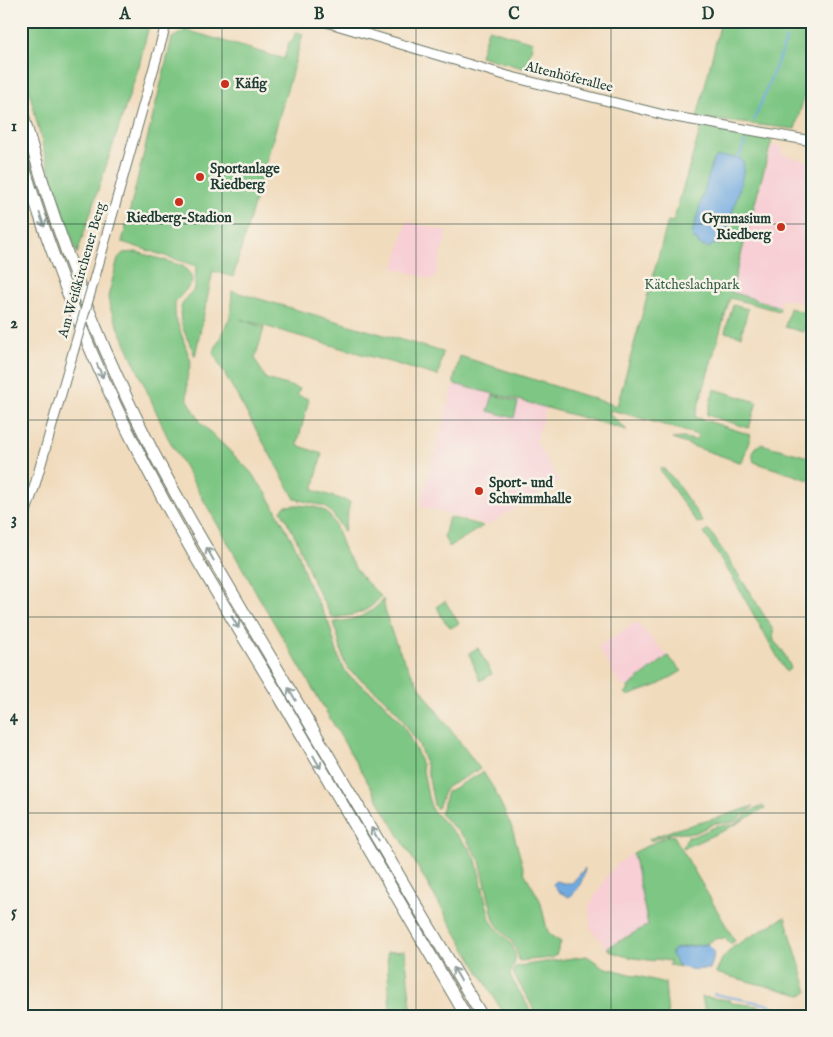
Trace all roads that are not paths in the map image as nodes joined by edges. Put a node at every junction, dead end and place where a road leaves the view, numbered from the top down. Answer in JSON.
{"nodes":[{"id":1,"x":167,"y":21,"type":"edge"},
{"id":2,"x":323,"y":21,"type":"edge"},
{"id":3,"x":21,"y":108,"type":"edge"},
{"id":4,"x":812,"y":141,"type":"edge"},
{"id":5,"x":21,"y":157,"type":"edge"},
{"id":6,"x":21,"y":526,"type":"edge"},
{"id":7,"x":466,"y":1016,"type":"edge"},
{"id":8,"x":482,"y":1016,"type":"edge"}],
"edges":[{"from":1,"to":6,"type":"main road","name":"Am Weißkirchener Berg","bridge":true},
{"from":2,"to":4,"type":"main road","name":"Altenhöferallee"},
{"from":8,"to":3,"type":"highway","one_way":true},
{"from":5,"to":7,"type":"highway","one_way":true}]}
